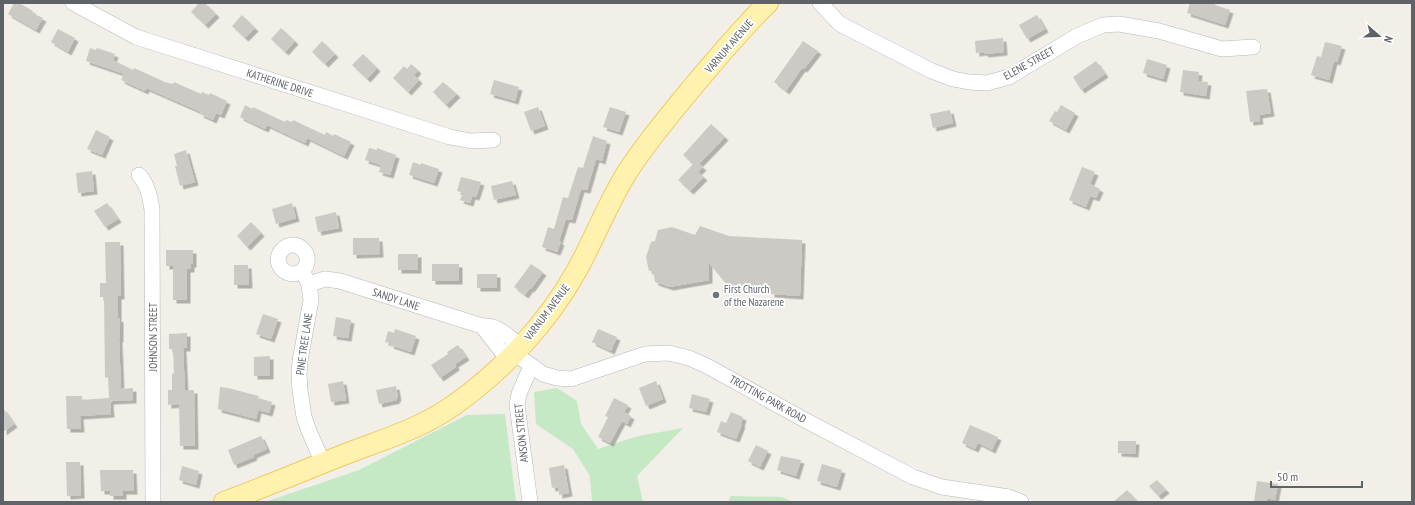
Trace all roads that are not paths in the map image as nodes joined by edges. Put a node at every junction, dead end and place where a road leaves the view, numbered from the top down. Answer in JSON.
{"nodes":[{"id":1,"x":73,"y":3,"type":"edge"},
{"id":2,"x":768,"y":3,"type":"edge"},
{"id":3,"x":820,"y":3,"type":"edge"},
{"id":4,"x":1253,"y":47,"type":"dead end"},
{"id":5,"x":494,"y":140,"type":"dead end"},
{"id":6,"x":139,"y":175,"type":"dead end"},
{"id":7,"x":305,"y":277,"type":"joint"},
{"id":8,"x":514,"y":353,"type":"junction"},
{"id":9,"x":531,"y":366,"type":"junction"},
{"id":10,"x":323,"y":463,"type":"junction"},
{"id":11,"x":153,"y":502,"type":"edge"},
{"id":12,"x":224,"y":502,"type":"edge"},
{"id":13,"x":530,"y":502,"type":"edge"},
{"id":14,"x":1021,"y":502,"type":"edge"}],
"edges":[{"from":1,"to":5,"type":"street","name":"KATHERINE DRIVE"},
{"from":2,"to":8,"type":"main road","name":"VARNUM AVENUE"},
{"from":3,"to":4,"type":"street","name":"ELENE STREET"},
{"from":6,"to":11,"type":"street","name":"JOHNSON STREET"},
{"from":7,"to":8,"type":"street","name":"SANDY LANE"},
{"from":7,"to":10,"type":"street","name":"PINE TREE LANE"},
{"from":8,"to":9,"type":"street","name":"TROTTING PARK ROAD"},
{"from":8,"to":10,"type":"main road","name":"VARNUM AVENUE"},
{"from":9,"to":13,"type":"street","name":"ANSON STREET"},
{"from":9,"to":14,"type":"street","name":"TROTTING PARK ROAD"},
{"from":10,"to":12,"type":"main road","name":"VARNUM AVENUE"}]}
